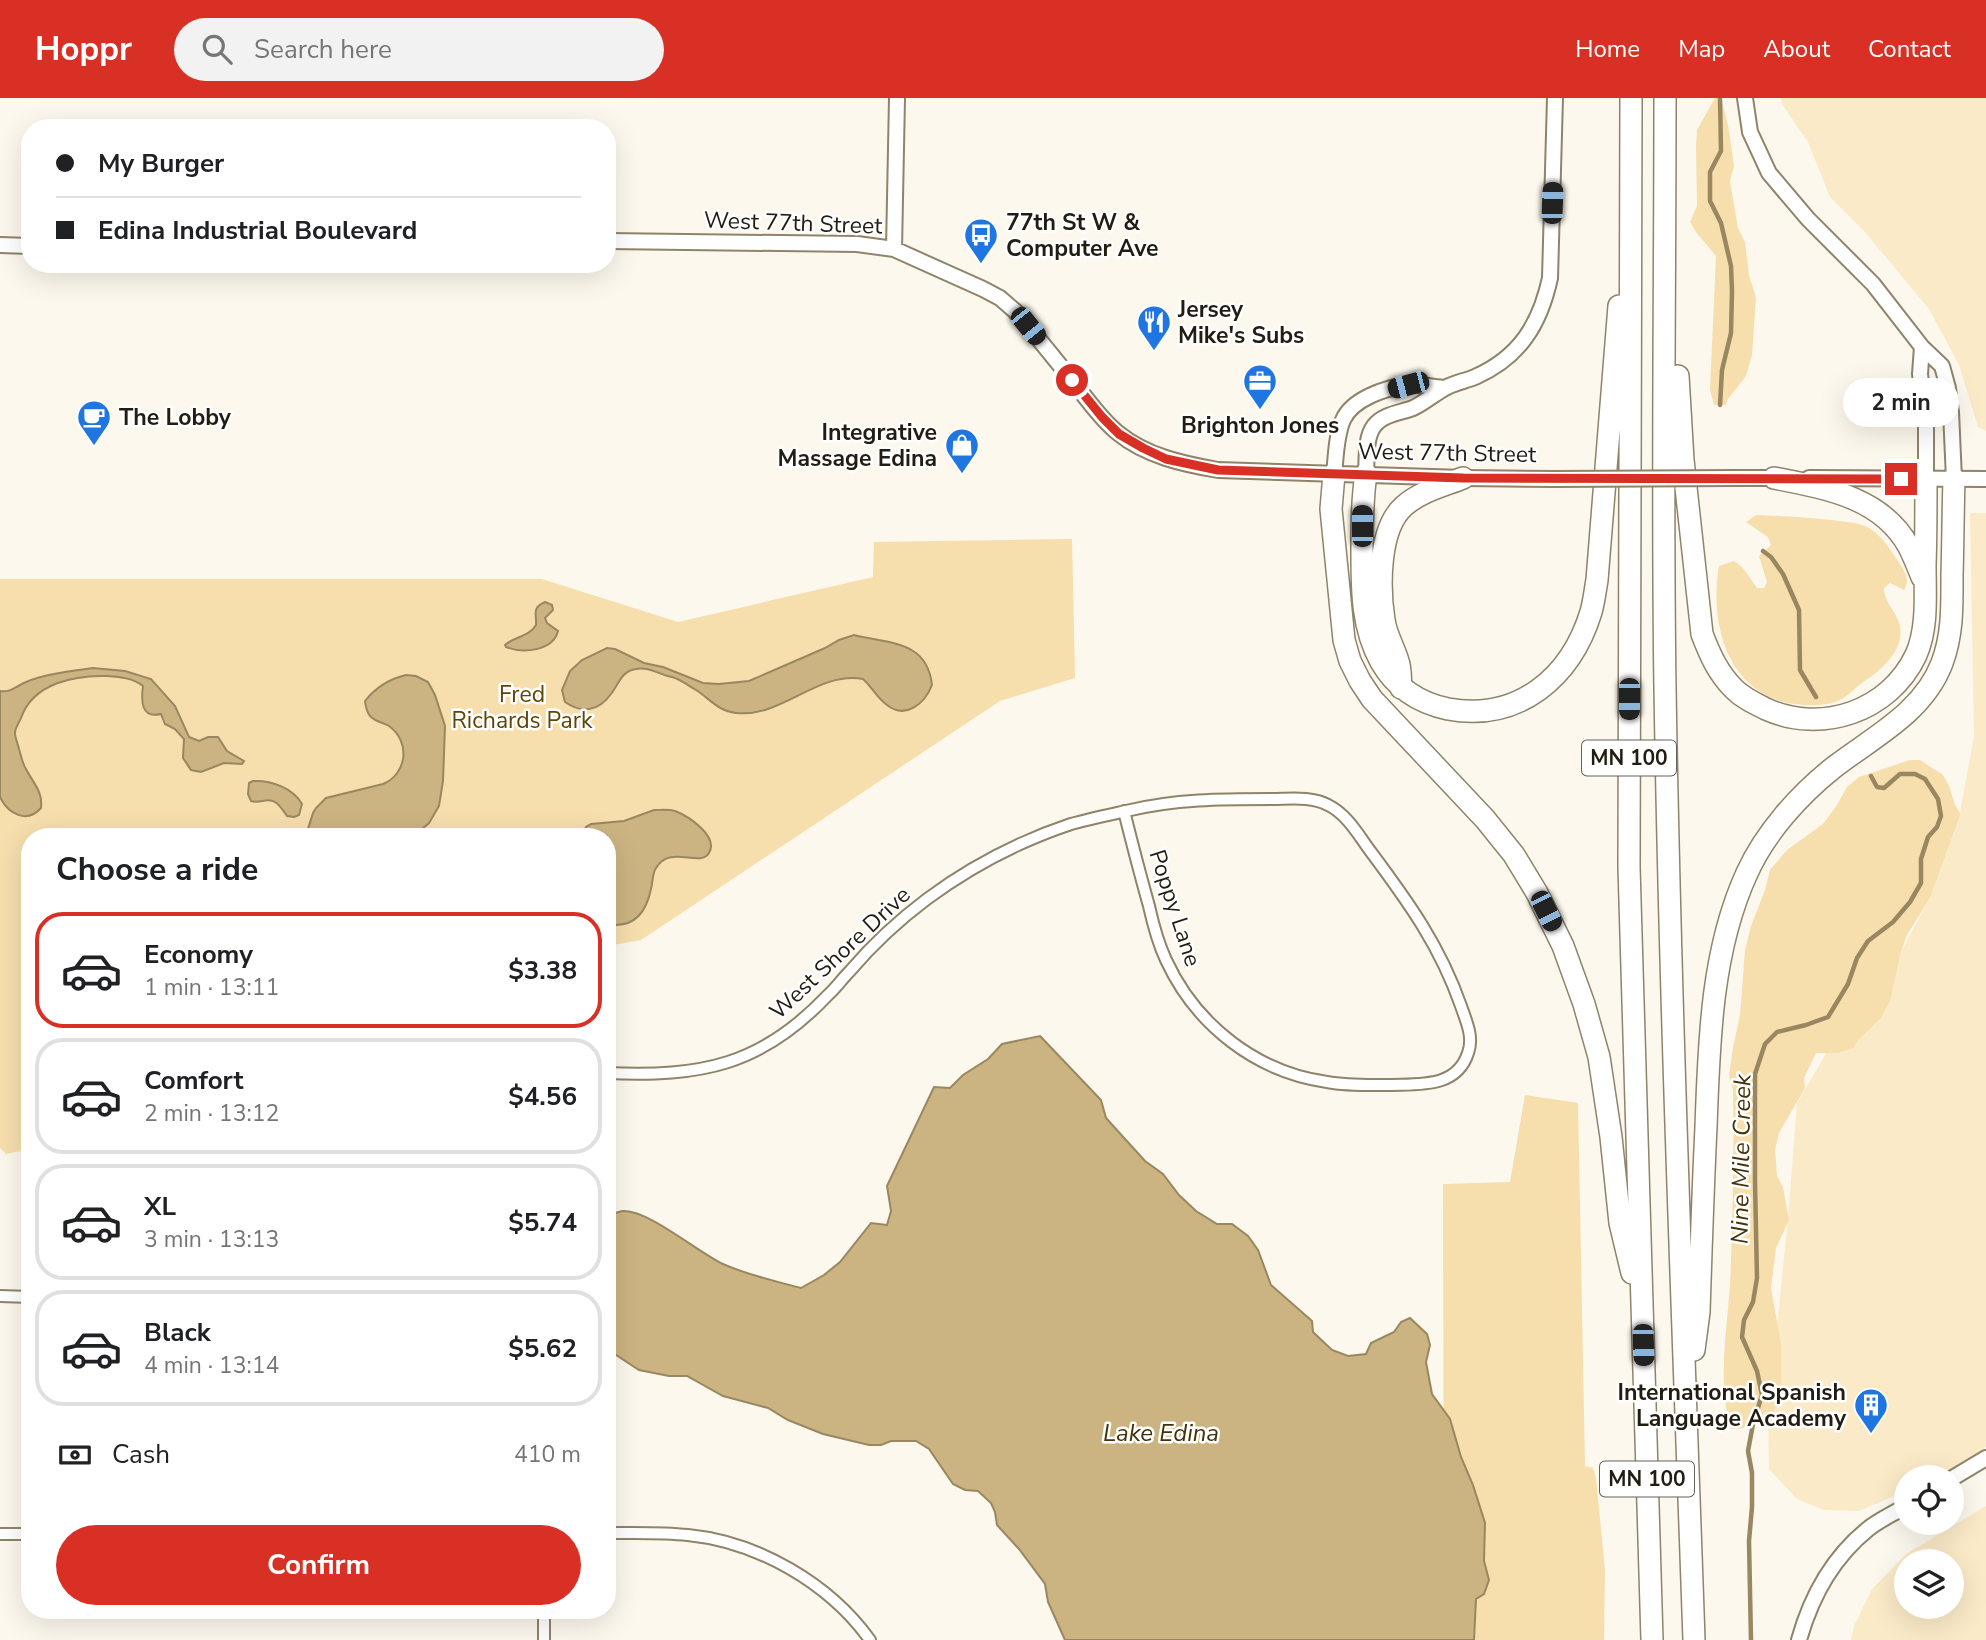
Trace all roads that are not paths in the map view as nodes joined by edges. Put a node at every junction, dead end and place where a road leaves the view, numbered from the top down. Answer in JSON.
{"nodes":[{"id":1,"x":897,"y":98,"type":"edge"},
{"id":2,"x":1555,"y":98,"type":"edge"},
{"id":3,"x":1631,"y":98,"type":"edge"},
{"id":4,"x":1665,"y":98,"type":"edge"},
{"id":5,"x":1745,"y":98,"type":"edge"},
{"id":6,"x":1665,"y":137,"type":"junction"},
{"id":7,"x":1631,"y":196,"type":"junction"},
{"id":8,"x":616,"y":241,"type":"edge"},
{"id":9,"x":0,"y":245,"type":"edge"},
{"id":10,"x":21,"y":246,"type":"edge"},
{"id":11,"x":894,"y":250,"type":"junction"},
{"id":12,"x":1922,"y":347,"type":"junction"},
{"id":13,"x":1445,"y":388,"type":"junction"},
{"id":14,"x":1334,"y":474,"type":"junction"},
{"id":15,"x":1366,"y":474,"type":"junction"},
{"id":16,"x":1463,"y":478,"type":"junction"},
{"id":17,"x":1774,"y":478,"type":"junction"},
{"id":18,"x":1954,"y":479,"type":"junction"},
{"id":19,"x":1926,"y":480,"type":"junction"},
{"id":20,"x":1986,"y":480,"type":"edge"},
{"id":21,"x":1925,"y":584,"type":"junction"},
{"id":22,"x":1401,"y":688,"type":"junction"},
{"id":23,"x":1124,"y":811,"type":"junction"},
{"id":24,"x":1466,"y":1023,"type":"joint"},
{"id":25,"x":616,"y":1073,"type":"edge"},
{"id":26,"x":0,"y":1297,"type":"edge"},
{"id":27,"x":21,"y":1297,"type":"edge"},
{"id":28,"x":1642,"y":1319,"type":"junction"},
{"id":29,"x":1686,"y":1422,"type":"junction"},
{"id":30,"x":1986,"y":1458,"type":"edge"},
{"id":31,"x":1964,"y":1471,"type":"edge"},
{"id":32,"x":1894,"y":1513,"type":"edge"},
{"id":33,"x":616,"y":1533,"type":"edge"},
{"id":34,"x":0,"y":1534,"type":"edge"},
{"id":35,"x":21,"y":1534,"type":"edge"},
{"id":36,"x":544,"y":1619,"type":"edge"},
{"id":37,"x":544,"y":1640,"type":"edge"},
{"id":38,"x":870,"y":1640,"type":"edge"},
{"id":39,"x":1652,"y":1640,"type":"edge"},
{"id":40,"x":1694,"y":1640,"type":"edge"},
{"id":41,"x":1799,"y":1640,"type":"edge"}],
"edges":[{"from":1,"to":11,"type":"street"},
{"from":2,"to":13,"type":"street"},
{"from":3,"to":7,"type":"highway","number":"MN 100"},
{"from":4,"to":6,"type":"highway","number":"MN 100"},
{"from":5,"to":12,"type":"street"},
{"from":6,"to":21,"type":"highway"},
{"from":6,"to":29,"type":"highway","number":"MN 100"},
{"from":7,"to":22,"type":"highway"},
{"from":7,"to":28,"type":"highway","number":"MN 100"},
{"from":8,"to":11,"type":"street","name":"West 77th Street"},
{"from":9,"to":10,"type":"street"},
{"from":11,"to":14,"type":"street","name":"West 77th Street"},
{"from":12,"to":18,"type":"street"},
{"from":12,"to":19,"type":"street"},
{"from":13,"to":14,"type":"street"},
{"from":13,"to":15,"type":"street"},
{"from":14,"to":15,"type":"street","name":"West 77th Street"},
{"from":14,"to":28,"type":"highway"},
{"from":15,"to":16,"type":"street","name":"West 77th Street"},
{"from":15,"to":22,"type":"highway"},
{"from":16,"to":17,"type":"street","name":"West 77th Street","bridge":true},
{"from":16,"to":22,"type":"highway"},
{"from":17,"to":19,"type":"street","name":"West 77th Street"},
{"from":17,"to":21,"type":"highway"},
{"from":18,"to":19,"type":"street","name":"West 77th Street"},
{"from":18,"to":20,"type":"street","name":"West 77th Street"},
{"from":18,"to":29,"type":"highway"},
{"from":19,"to":21,"type":"highway"},
{"from":23,"to":24,"type":"street","name":"West Shore Drive"},
{"from":23,"to":24,"type":"street","name":"Poppy Lane"},
{"from":23,"to":25,"type":"street","name":"West Shore Drive"},
{"from":26,"to":27,"type":"street"},
{"from":28,"to":39,"type":"highway","number":"MN 100"},
{"from":29,"to":40,"type":"highway","number":"MN 100"},
{"from":30,"to":31,"type":"street"},
{"from":32,"to":41,"type":"street"},
{"from":33,"to":38,"type":"street"},
{"from":34,"to":35,"type":"street"},
{"from":36,"to":37,"type":"street"}]}
